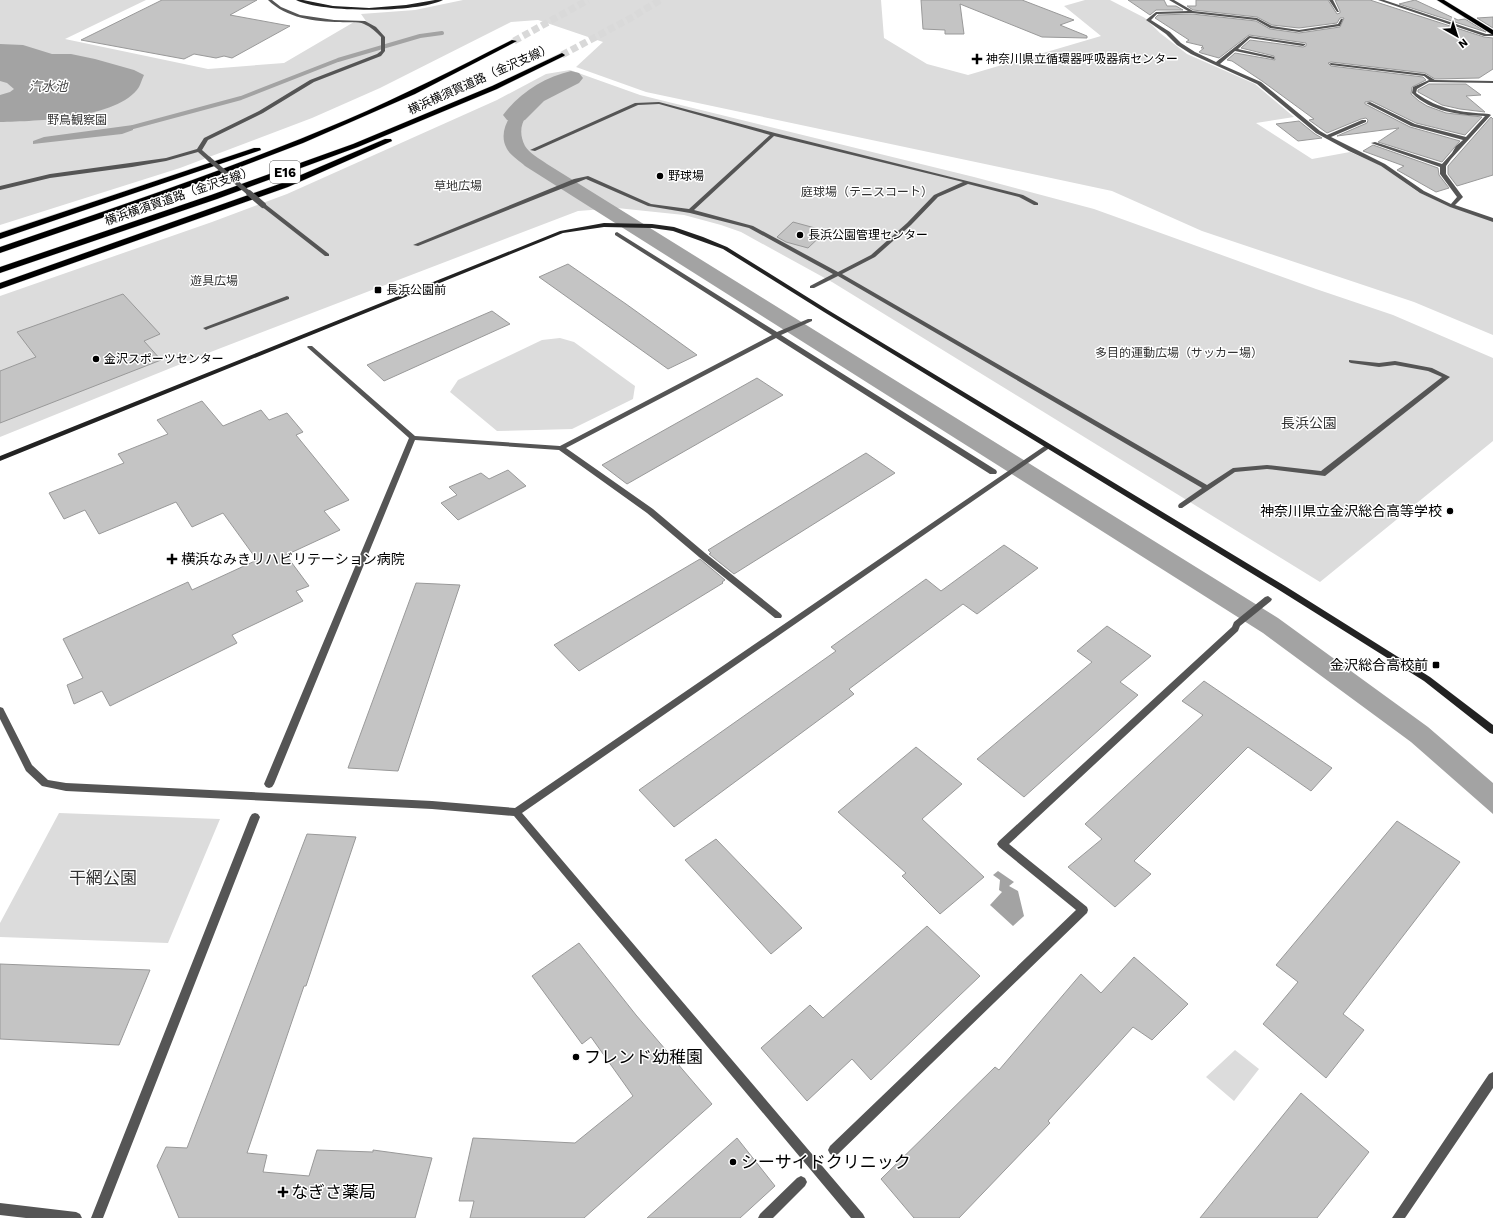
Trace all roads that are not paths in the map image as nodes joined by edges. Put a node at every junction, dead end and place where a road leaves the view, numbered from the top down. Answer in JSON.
{"nodes":[{"id":1,"x":270,"y":0,"type":"edge"},
{"id":2,"x":298,"y":0,"type":"edge"},
{"id":3,"x":441,"y":0,"type":"edge"},
{"id":4,"x":1171,"y":0,"type":"edge"},
{"id":5,"x":1331,"y":0,"type":"edge"},
{"id":6,"x":1380,"y":0,"type":"edge"},
{"id":7,"x":1440,"y":0,"type":"edge"},
{"id":8,"x":1338,"y":11,"type":"dead end"},
{"id":9,"x":1192,"y":12,"type":"junction"},
{"id":10,"x":1342,"y":20,"type":"dead end"},
{"id":11,"x":1493,"y":34,"type":"edge"},
{"id":12,"x":514,"y":41,"type":"tunnel mouth"},
{"id":13,"x":1304,"y":45,"type":"dead end"},
{"id":14,"x":1234,"y":48,"type":"junction"},
{"id":15,"x":562,"y":55,"type":"tunnel mouth"},
{"id":16,"x":1272,"y":58,"type":"dead end"},
{"id":17,"x":1218,"y":64,"type":"junction"},
{"id":18,"x":1331,"y":64,"type":"dead end"},
{"id":19,"x":463,"y":68,"type":"junction"},
{"id":20,"x":1434,"y":81,"type":"junction"},
{"id":21,"x":507,"y":82,"type":"junction"},
{"id":22,"x":1493,"y":82,"type":"edge"},
{"id":23,"x":1368,"y":103,"type":"dead end"},
{"id":24,"x":1491,"y":115,"type":"edge"},
{"id":25,"x":1364,"y":120,"type":"dead end"},
{"id":26,"x":773,"y":134,"type":"junction"},
{"id":27,"x":1327,"y":137,"type":"junction"},
{"id":28,"x":1468,"y":140,"type":"junction"},
{"id":29,"x":1373,"y":143,"type":"dead end"},
{"id":30,"x":199,"y":150,"type":"junction"},
{"id":31,"x":533,"y":150,"type":"dead end"},
{"id":32,"x":1443,"y":166,"type":"junction"},
{"id":33,"x":968,"y":182,"type":"junction"},
{"id":34,"x":0,"y":188,"type":"edge"},
{"id":35,"x":1036,"y":204,"type":"dead end"},
{"id":36,"x":1452,"y":206,"type":"junction"},
{"id":37,"x":690,"y":211,"type":"junction"},
{"id":38,"x":1493,"y":220,"type":"edge"},
{"id":39,"x":617,"y":234,"type":"dead end"},
{"id":40,"x":0,"y":236,"type":"edge"},
{"id":41,"x":416,"y":245,"type":"dead end"},
{"id":42,"x":0,"y":250,"type":"edge"},
{"id":43,"x":327,"y":255,"type":"dead end"},
{"id":44,"x":0,"y":270,"type":"edge"},
{"id":45,"x":838,"y":274,"type":"junction"},
{"id":46,"x":0,"y":286,"type":"edge"},
{"id":47,"x":812,"y":287,"type":"dead end"},
{"id":48,"x":287,"y":298,"type":"dead end"},
{"id":49,"x":810,"y":320,"type":"dead end"},
{"id":50,"x":206,"y":328,"type":"dead end"},
{"id":51,"x":780,"y":334,"type":"junction"},
{"id":52,"x":310,"y":347,"type":"dead end"},
{"id":53,"x":1351,"y":361,"type":"dead end"},
{"id":54,"x":412,"y":438,"type":"junction"},
{"id":55,"x":1048,"y":447,"type":"junction"},
{"id":56,"x":561,"y":448,"type":"junction"},
{"id":57,"x":0,"y":460,"type":"edge"},
{"id":58,"x":993,"y":472,"type":"dead end"},
{"id":59,"x":1207,"y":488,"type":"junction"},
{"id":60,"x":1182,"y":506,"type":"dead end"},
{"id":61,"x":1268,"y":599,"type":"dead end"},
{"id":62,"x":778,"y":616,"type":"dead end"},
{"id":63,"x":0,"y":710,"type":"edge"},
{"id":64,"x":1493,"y":730,"type":"edge"},
{"id":65,"x":269,"y":784,"type":"dead end"},
{"id":66,"x":516,"y":812,"type":"junction"},
{"id":67,"x":255,"y":817,"type":"dead end"},
{"id":68,"x":1493,"y":1078,"type":"edge"},
{"id":69,"x":834,"y":1150,"type":"dead end"},
{"id":70,"x":801,"y":1182,"type":"dead end"},
{"id":71,"x":0,"y":1210,"type":"edge"},
{"id":72,"x":76,"y":1218,"type":"edge"},
{"id":73,"x":97,"y":1218,"type":"edge"},
{"id":74,"x":764,"y":1218,"type":"edge"},
{"id":75,"x":859,"y":1218,"type":"edge"},
{"id":76,"x":1398,"y":1218,"type":"edge"}],
"edges":[{"from":1,"to":30,"type":"street"},
{"from":2,"to":3,"type":"street"},
{"from":4,"to":9,"type":"street"},
{"from":5,"to":8,"type":"street"},
{"from":6,"to":11,"type":"street"},
{"from":7,"to":11,"type":"highway"},
{"from":9,"to":10,"type":"street"},
{"from":9,"to":17,"type":"street"},
{"from":12,"to":19,"type":"highway","name":"横浜横須賀道路（金沢支線）","number":"E16"},
{"from":13,"to":14,"type":"street"},
{"from":14,"to":16,"type":"street"},
{"from":14,"to":17,"type":"street"},
{"from":15,"to":21,"type":"highway","name":"横浜横須賀道路（金沢支線）","number":"E16"},
{"from":17,"to":27,"type":"street"},
{"from":18,"to":20,"type":"street"},
{"from":19,"to":40,"type":"highway"},
{"from":19,"to":42,"type":"highway","name":"横浜横須賀道路（金沢支線）","number":"E16"},
{"from":20,"to":22,"type":"street"},
{"from":20,"to":24,"type":"street"},
{"from":21,"to":44,"type":"highway","name":"横浜横須賀道路（金沢支線）","number":"E16"},
{"from":21,"to":46,"type":"highway"},
{"from":23,"to":28,"type":"street"},
{"from":24,"to":28,"type":"street"},
{"from":25,"to":27,"type":"street"},
{"from":26,"to":31,"type":"street"},
{"from":26,"to":33,"type":"street"},
{"from":26,"to":37,"type":"street"},
{"from":27,"to":36,"type":"street"},
{"from":28,"to":32,"type":"street"},
{"from":29,"to":32,"type":"street"},
{"from":30,"to":34,"type":"street"},
{"from":30,"to":43,"type":"street","bridge":true},
{"from":32,"to":36,"type":"street"},
{"from":33,"to":35,"type":"street"},
{"from":33,"to":45,"type":"street"},
{"from":36,"to":38,"type":"street"},
{"from":37,"to":41,"type":"street"},
{"from":37,"to":45,"type":"street"},
{"from":39,"to":51,"type":"street"},
{"from":45,"to":47,"type":"street"},
{"from":45,"to":59,"type":"street"},
{"from":48,"to":50,"type":"street"},
{"from":49,"to":51,"type":"street"},
{"from":51,"to":56,"type":"street"},
{"from":51,"to":58,"type":"street"},
{"from":52,"to":54,"type":"street"},
{"from":53,"to":59,"type":"street"},
{"from":54,"to":56,"type":"street"},
{"from":54,"to":65,"type":"street"},
{"from":55,"to":57,"type":"street"},
{"from":55,"to":64,"type":"street"},
{"from":55,"to":66,"type":"street"},
{"from":56,"to":62,"type":"street"},
{"from":59,"to":60,"type":"street"},
{"from":61,"to":69,"type":"street"},
{"from":63,"to":66,"type":"street"},
{"from":66,"to":75,"type":"street"},
{"from":67,"to":73,"type":"street"},
{"from":68,"to":76,"type":"street"},
{"from":70,"to":74,"type":"street"},
{"from":71,"to":72,"type":"street"}]}
